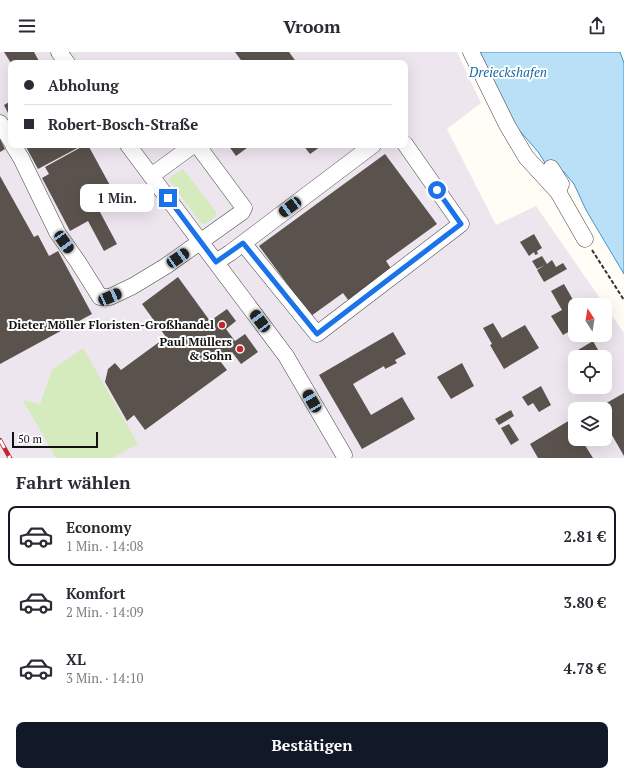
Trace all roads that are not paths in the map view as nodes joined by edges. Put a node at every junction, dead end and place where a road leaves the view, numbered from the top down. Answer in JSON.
{"nodes":[{"id":1,"x":471,"y":52,"type":"edge"},
{"id":2,"x":0,"y":123,"type":"edge"},
{"id":3,"x":8,"y":136,"type":"edge"},
{"id":4,"x":15,"y":148,"type":"edge"},
{"id":5,"x":130,"y":148,"type":"edge"},
{"id":6,"x":189,"y":148,"type":"edge"},
{"id":7,"x":199,"y":148,"type":"edge"},
{"id":8,"x":369,"y":148,"type":"edge"},
{"id":9,"x":408,"y":148,"type":"edge"},
{"id":10,"x":551,"y":168,"type":"dead end"},
{"id":11,"x":151,"y":176,"type":"junction"},
{"id":12,"x":558,"y":192,"type":"junction"},
{"id":13,"x":585,"y":239,"type":"road end"},
{"id":14,"x":201,"y":242,"type":"junction"},
{"id":15,"x":243,"y":243,"type":"junction"},
{"id":16,"x":216,"y":262,"type":"junction"},
{"id":17,"x":344,"y":455,"type":"dead end"}],
"edges":[{"from":1,"to":12,"type":"street"},
{"from":2,"to":3,"type":"street"},
{"from":4,"to":14,"type":"street"},
{"from":5,"to":11,"type":"street"},
{"from":6,"to":11,"type":"street"},
{"from":7,"to":14,"type":"street"},
{"from":8,"to":15,"type":"street"},
{"from":9,"to":15,"type":"street"},
{"from":10,"to":12,"type":"street"},
{"from":11,"to":14,"type":"street"},
{"from":12,"to":13,"type":"street"},
{"from":14,"to":16,"type":"street"},
{"from":15,"to":16,"type":"street"},
{"from":16,"to":17,"type":"street"}]}
